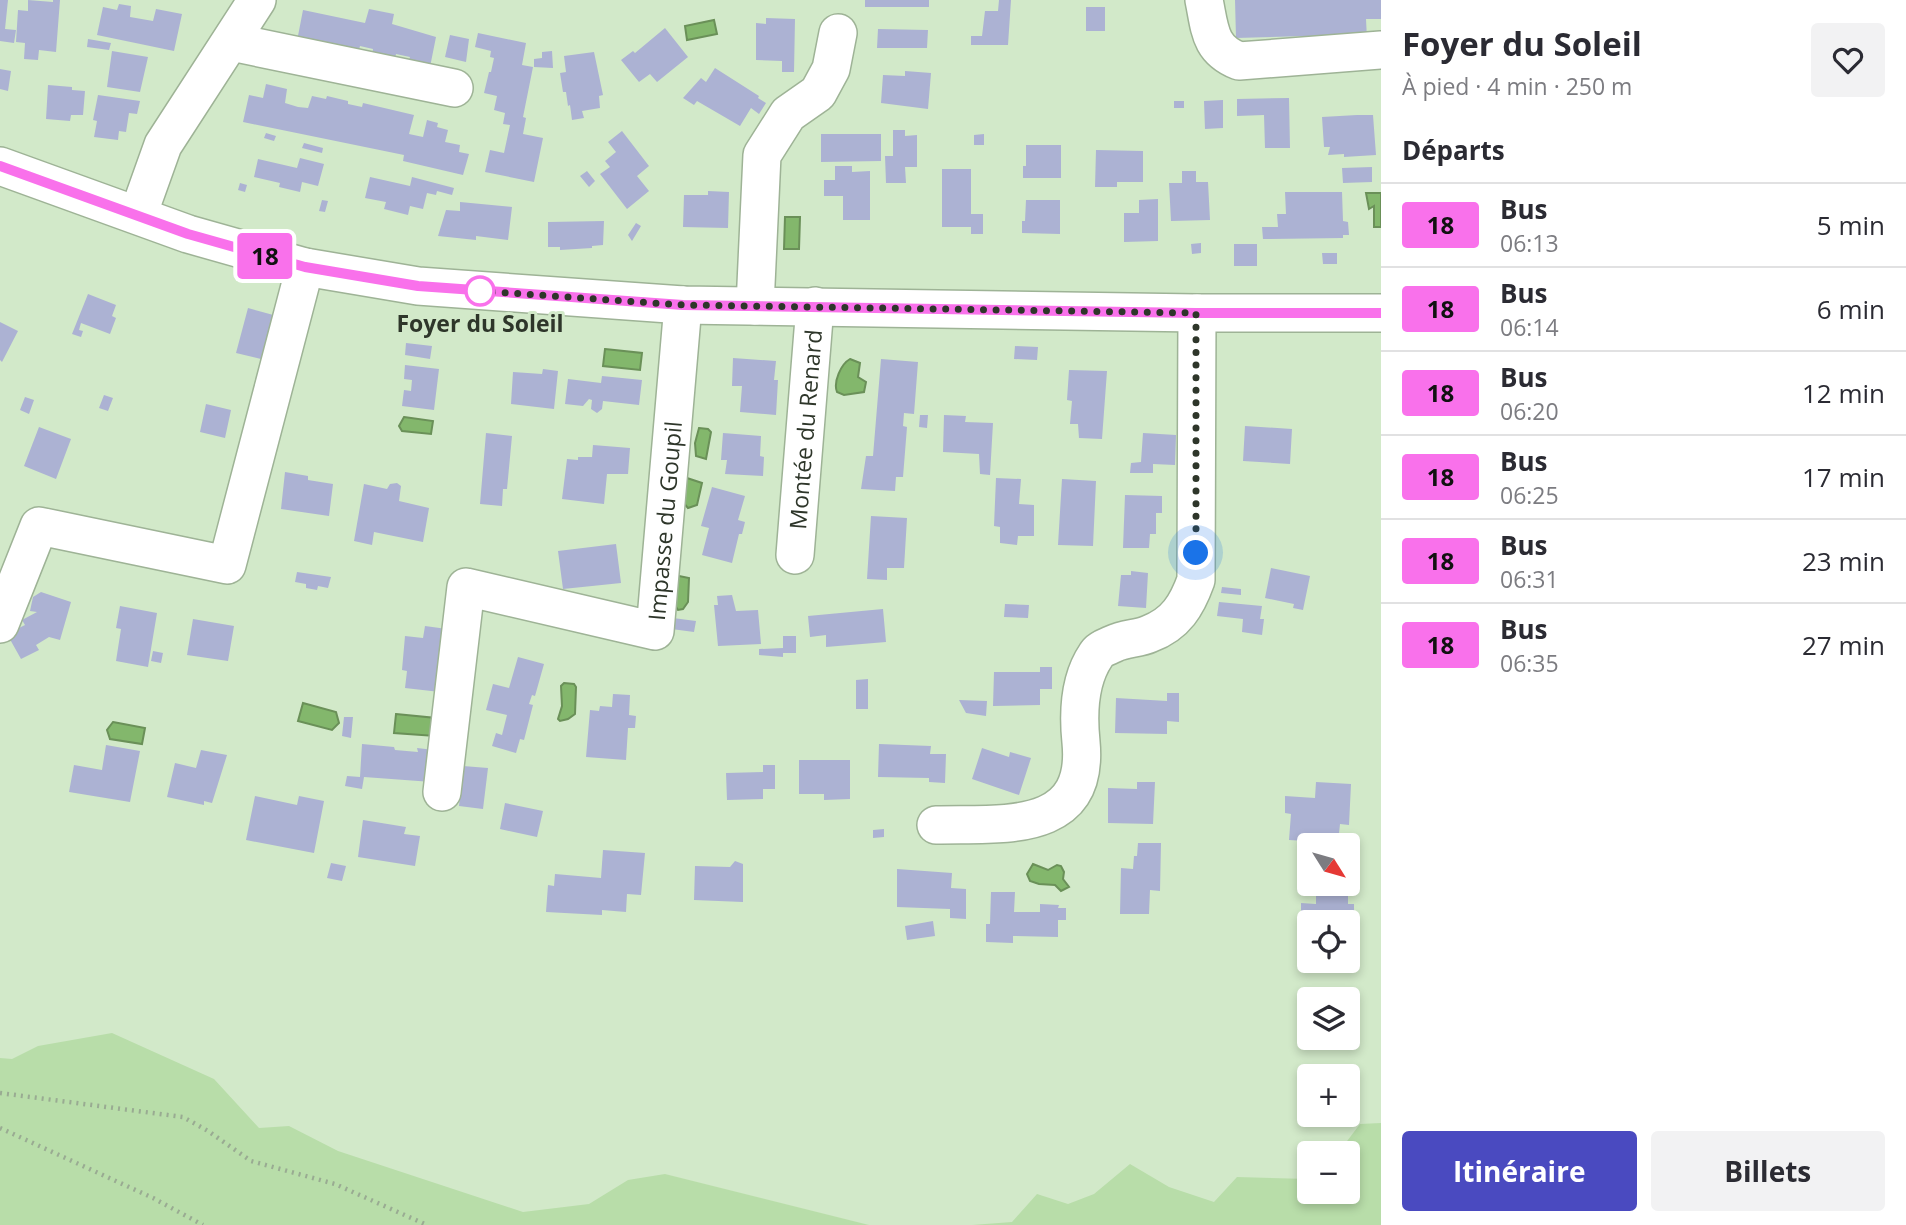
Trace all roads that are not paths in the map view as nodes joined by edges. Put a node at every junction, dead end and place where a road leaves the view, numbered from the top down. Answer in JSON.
{"nodes":[{"id":1,"x":257,"y":0,"type":"edge"},
{"id":2,"x":1204,"y":0,"type":"edge"},
{"id":3,"x":838,"y":33,"type":"dead end"},
{"id":4,"x":231,"y":42,"type":"junction"},
{"id":5,"x":1381,"y":50,"type":"edge"},
{"id":6,"x":454,"y":88,"type":"dead end"},
{"id":7,"x":0,"y":166,"type":"edge"},
{"id":8,"x":138,"y":215,"type":"junction"},
{"id":9,"x":305,"y":267,"type":"junction"},
{"id":10,"x":683,"y":305,"type":"junction"},
{"id":11,"x":755,"y":306,"type":"junction"},
{"id":12,"x":815,"y":306,"type":"junction"},
{"id":13,"x":1196,"y":313,"type":"junction"},
{"id":14,"x":1381,"y":313,"type":"edge"},
{"id":15,"x":795,"y":555,"type":"dead end"},
{"id":16,"x":0,"y":624,"type":"edge"},
{"id":17,"x":442,"y":792,"type":"dead end"},
{"id":18,"x":936,"y":825,"type":"dead end"}],
"edges":[{"from":1,"to":4,"type":"street"},
{"from":2,"to":5,"type":"street"},
{"from":3,"to":11,"type":"street"},
{"from":4,"to":6,"type":"street"},
{"from":4,"to":8,"type":"street"},
{"from":7,"to":8,"type":"street"},
{"from":8,"to":9,"type":"street"},
{"from":9,"to":10,"type":"street"},
{"from":9,"to":16,"type":"street"},
{"from":10,"to":11,"type":"street"},
{"from":10,"to":17,"type":"street","name":"Impasse du Goupil"},
{"from":11,"to":12,"type":"street"},
{"from":12,"to":13,"type":"street"},
{"from":12,"to":15,"type":"street","name":"Montée du Renard"},
{"from":13,"to":14,"type":"street"},
{"from":13,"to":18,"type":"street"}]}
